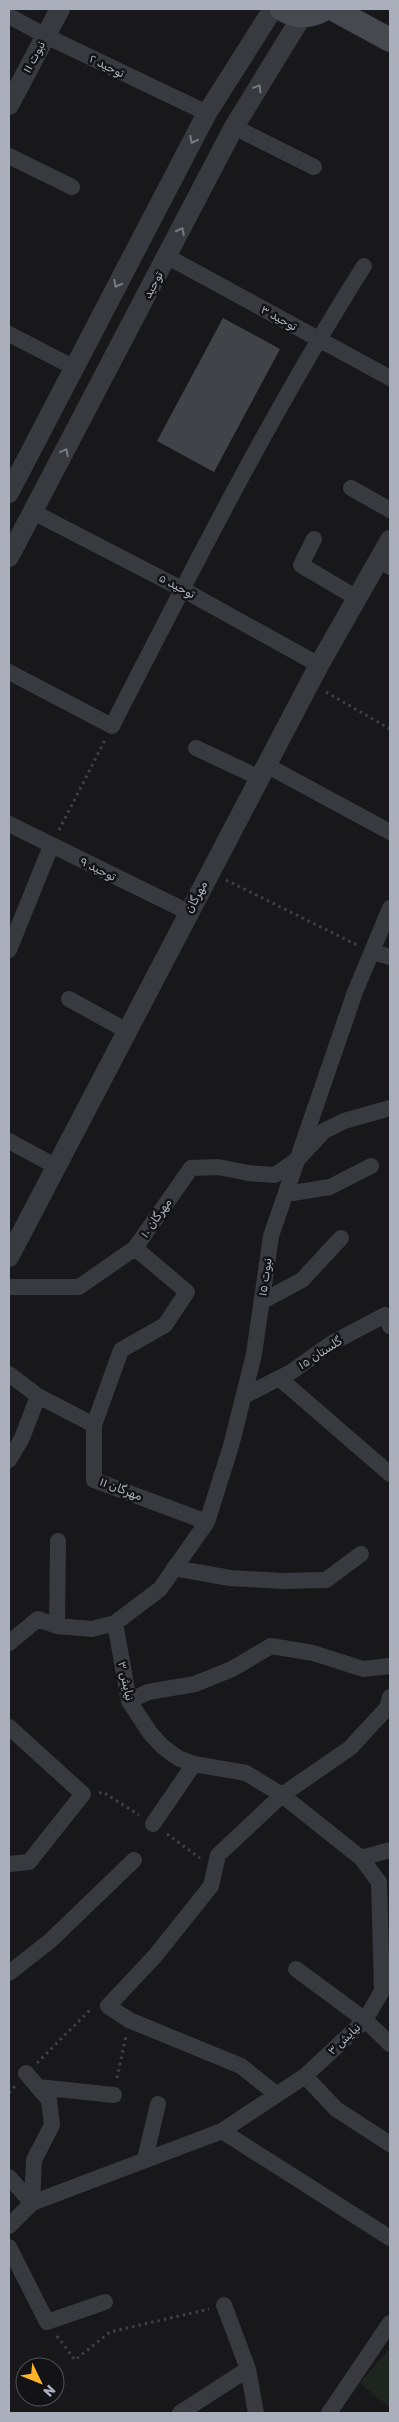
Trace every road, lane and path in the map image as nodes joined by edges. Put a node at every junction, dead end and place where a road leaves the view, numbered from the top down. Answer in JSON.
{"nodes":[{"id":1,"x":60,"y":9,"type":"edge"},
{"id":2,"x":273,"y":9,"type":"edge"},
{"id":3,"x":324,"y":9,"type":"edge"},
{"id":4,"x":292,"y":12,"type":"edge"},
{"id":5,"x":347,"y":12,"type":"edge"},
{"id":6,"x":9,"y":16,"type":"edge"},
{"id":7,"x":46,"y":36,"type":"junction"},
{"id":8,"x":390,"y":40,"type":"edge"},
{"id":9,"x":9,"y":105,"type":"edge"},
{"id":10,"x":207,"y":113,"type":"junction"},
{"id":11,"x":234,"y":127,"type":"junction"},
{"id":12,"x":9,"y":156,"type":"edge"},
{"id":13,"x":314,"y":167,"type":"dead end"},
{"id":14,"x":72,"y":187,"type":"dead end"},
{"id":15,"x":168,"y":257,"type":"junction"},
{"id":16,"x":364,"y":266,"type":"dead end"},
{"id":17,"x":9,"y":334,"type":"edge"},
{"id":18,"x":318,"y":339,"type":"junction"},
{"id":19,"x":73,"y":368,"type":"junction"},
{"id":20,"x":390,"y":378,"type":"edge"},
{"id":21,"x":24,"y":464,"type":"junction"},
{"id":22,"x":50,"y":479,"type":"junction"},
{"id":23,"x":351,"y":488,"type":"dead end"},
{"id":24,"x":9,"y":493,"type":"edge"},
{"id":25,"x":390,"y":510,"type":"edge"},
{"id":26,"x":33,"y":512,"type":"junction"},
{"id":27,"x":314,"y":539,"type":"dead end"},
{"id":28,"x":390,"y":540,"type":"edge"},
{"id":29,"x":9,"y":557,"type":"edge"},
{"id":30,"x":384,"y":563,"type":"edge"},
{"id":31,"x":182,"y":589,"type":"junction"},
{"id":32,"x":357,"y":598,"type":"junction"},
{"id":33,"x":319,"y":665,"type":"junction"},
{"id":34,"x":9,"y":672,"type":"edge"},
{"id":35,"x":310,"y":683,"type":"junction"},
{"id":36,"x":112,"y":726,"type":"junction"},
{"id":37,"x":390,"y":730,"type":"edge"},
{"id":38,"x":196,"y":748,"type":"dead end"},
{"id":39,"x":263,"y":772,"type":"junction"},
{"id":40,"x":9,"y":824,"type":"edge"},
{"id":41,"x":390,"y":832,"type":"edge"},
{"id":42,"x":51,"y":846,"type":"junction"},
{"id":43,"x":210,"y":872,"type":"junction"},
{"id":44,"x":390,"y":908,"type":"edge"},
{"id":45,"x":188,"y":912,"type":"junction"},
{"id":46,"x":9,"y":950,"type":"edge"},
{"id":47,"x":373,"y":952,"type":"junction"},
{"id":48,"x":390,"y":957,"type":"edge"},
{"id":49,"x":69,"y":999,"type":"dead end"},
{"id":50,"x":127,"y":1031,"type":"junction"},
{"id":51,"x":390,"y":1108,"type":"edge"},
{"id":52,"x":9,"y":1141,"type":"edge"},
{"id":53,"x":298,"y":1158,"type":"junction"},
{"id":54,"x":371,"y":1166,"type":"dead end"},
{"id":55,"x":56,"y":1167,"type":"junction"},
{"id":56,"x":286,"y":1194,"type":"junction"},
{"id":57,"x":341,"y":1238,"type":"dead end"},
{"id":58,"x":135,"y":1248,"type":"junction"},
{"id":59,"x":9,"y":1257,"type":"edge"},
{"id":60,"x":9,"y":1286,"type":"edge"},
{"id":61,"x":261,"y":1302,"type":"junction"},
{"id":62,"x":388,"y":1317,"type":"edge"},
{"id":63,"x":9,"y":1374,"type":"edge"},
{"id":64,"x":279,"y":1378,"type":"junction"},
{"id":65,"x":38,"y":1396,"type":"junction"},
{"id":66,"x":244,"y":1396,"type":"junction"},
{"id":67,"x":94,"y":1425,"type":"junction"},
{"id":68,"x":9,"y":1460,"type":"edge"},
{"id":69,"x":390,"y":1474,"type":"edge"},
{"id":70,"x":207,"y":1522,"type":"junction"},
{"id":71,"x":58,"y":1541,"type":"dead end"},
{"id":72,"x":361,"y":1554,"type":"dead end"},
{"id":73,"x":174,"y":1568,"type":"junction"},
{"id":74,"x":115,"y":1623,"type":"junction"},
{"id":75,"x":56,"y":1626,"type":"junction"},
{"id":76,"x":9,"y":1642,"type":"edge"},
{"id":77,"x":390,"y":1666,"type":"edge"},
{"id":78,"x":390,"y":1697,"type":"edge"},
{"id":79,"x":129,"y":1701,"type":"junction"},
{"id":80,"x":9,"y":1727,"type":"edge"},
{"id":81,"x":194,"y":1764,"type":"junction"},
{"id":82,"x":282,"y":1795,"type":"junction"},
{"id":83,"x":153,"y":1824,"type":"dead end"},
{"id":84,"x":390,"y":1850,"type":"edge"},
{"id":85,"x":361,"y":1858,"type":"junction"},
{"id":86,"x":134,"y":1860,"type":"dead end"},
{"id":87,"x":9,"y":1864,"type":"edge"},
{"id":88,"x":296,"y":1969,"type":"dead end"},
{"id":89,"x":10,"y":1970,"type":"edge"},
{"id":90,"x":386,"y":1992,"type":"edge"},
{"id":91,"x":90,"y":2008,"type":"dead end"},
{"id":92,"x":129,"y":2020,"type":"junction"},
{"id":93,"x":365,"y":2020,"type":"junction"},
{"id":94,"x":390,"y":2044,"type":"edge"},
{"id":95,"x":26,"y":2073,"type":"joint"},
{"id":96,"x":305,"y":2076,"type":"junction"},
{"id":97,"x":38,"y":2087,"type":"junction"},
{"id":98,"x":276,"y":2094,"type":"junction"},
{"id":99,"x":114,"y":2095,"type":"joint"},
{"id":100,"x":158,"y":2104,"type":"dead end"},
{"id":101,"x":222,"y":2131,"type":"junction"},
{"id":102,"x":390,"y":2144,"type":"edge"},
{"id":103,"x":145,"y":2159,"type":"junction"},
{"id":104,"x":9,"y":2178,"type":"edge"},
{"id":105,"x":32,"y":2203,"type":"junction"},
{"id":106,"x":9,"y":2226,"type":"edge"},
{"id":107,"x":390,"y":2238,"type":"edge"},
{"id":108,"x":9,"y":2246,"type":"edge"},
{"id":109,"x":105,"y":2302,"type":"dead end"},
{"id":110,"x":224,"y":2306,"type":"joint"},
{"id":111,"x":47,"y":2322,"type":"junction"},
{"id":112,"x":390,"y":2323,"type":"edge"},
{"id":113,"x":248,"y":2369,"type":"junction"},
{"id":114,"x":180,"y":2413,"type":"edge"},
{"id":115,"x":256,"y":2413,"type":"edge"},
{"id":116,"x":329,"y":2413,"type":"edge"}],
"edges":[{"from":1,"to":7,"type":"street","name":"نبوت ۱۱"},
{"from":2,"to":10,"type":"street"},
{"from":3,"to":4,"type":"main road"},
{"from":11,"to":4,"type":"street","name":"توحید","one_way":true},
{"from":5,"to":8,"type":"main road"},
{"from":6,"to":7,"type":"street","name":"توحید ۲"},
{"from":7,"to":9,"type":"street","name":"نبوت ۱۱"},
{"from":7,"to":10,"type":"street","name":"توحید ۲"},
{"from":10,"to":19,"type":"street","one_way":true},
{"from":11,"to":13,"type":"street"},
{"from":15,"to":11,"type":"street","name":"توحید","one_way":true},
{"from":12,"to":14,"type":"street"},
{"from":15,"to":18,"type":"street","name":"توحید ۳"},
{"from":22,"to":15,"type":"street","name":"توحید","one_way":true},
{"from":16,"to":18,"type":"street"},
{"from":17,"to":19,"type":"street"},
{"from":18,"to":20,"type":"street","name":"توحید ۳"},
{"from":18,"to":31,"type":"street"},
{"from":19,"to":21,"type":"street"},
{"from":21,"to":22,"type":"street"},
{"from":21,"to":24,"type":"street"},
{"from":22,"to":26,"type":"street","name":"توحید"},
{"from":23,"to":25,"type":"street"},
{"from":26,"to":29,"type":"street","name":"توحید"},
{"from":26,"to":31,"type":"street","name":"توحید ۵"},
{"from":27,"to":32,"type":"street"},
{"from":28,"to":30,"type":"street","name":"مهرگان"},
{"from":30,"to":32,"type":"street","name":"مهرگان"},
{"from":31,"to":33,"type":"street","name":"توحید ۵"},
{"from":31,"to":36,"type":"street"},
{"from":32,"to":33,"type":"street","name":"مهرگان"},
{"from":33,"to":35,"type":"street","name":"مهرگان"},
{"from":34,"to":36,"type":"street"},
{"from":35,"to":37,"type":"path"},
{"from":35,"to":39,"type":"street","name":"مهرگان"},
{"from":36,"to":42,"type":"path"},
{"from":38,"to":39,"type":"street"},
{"from":39,"to":41,"type":"street"},
{"from":39,"to":43,"type":"street","name":"مهرگان"},
{"from":40,"to":42,"type":"street","name":"توحید ۹"},
{"from":42,"to":45,"type":"street","name":"توحید ۹"},
{"from":42,"to":46,"type":"street"},
{"from":43,"to":45,"type":"street","name":"مهرگان"},
{"from":43,"to":47,"type":"path"},
{"from":44,"to":47,"type":"street","name":"نبوت ۱۵"},
{"from":45,"to":50,"type":"street","name":"مهرگان"},
{"from":47,"to":48,"type":"street"},
{"from":47,"to":53,"type":"street","name":"نبوت ۱۵"},
{"from":49,"to":50,"type":"street"},
{"from":50,"to":55,"type":"street","name":"مهرگان"},
{"from":51,"to":53,"type":"street"},
{"from":52,"to":55,"type":"street"},
{"from":53,"to":56,"type":"street","name":"نبوت ۱۵"},
{"from":53,"to":58,"type":"street","name":"مهرگان ۱۰"},
{"from":54,"to":56,"type":"street"},
{"from":55,"to":59,"type":"street","name":"مهرگان"},
{"from":56,"to":61,"type":"street","name":"نبوت ۱۵"},
{"from":57,"to":61,"type":"street"},
{"from":58,"to":60,"type":"street","name":"مهرگان ۱۰"},
{"from":58,"to":67,"type":"street"},
{"from":61,"to":66,"type":"street","name":"نبوت ۱۵"},
{"from":62,"to":64,"type":"street","name":"گلستان ۱۵"},
{"from":63,"to":65,"type":"street"},
{"from":64,"to":66,"type":"street","name":"گلستان ۱۵"},
{"from":64,"to":69,"type":"street"},
{"from":65,"to":67,"type":"street"},
{"from":65,"to":68,"type":"street"},
{"from":66,"to":70,"type":"street","name":"نبوت ۱۵"},
{"from":67,"to":70,"type":"street","name":"مهرگان ۱۱"},
{"from":70,"to":73,"type":"street","name":"نبوت ۱۵"},
{"from":71,"to":75,"type":"street"},
{"from":72,"to":73,"type":"street"},
{"from":73,"to":74,"type":"street","name":"نبوت ۱۵"},
{"from":74,"to":75,"type":"street"},
{"from":74,"to":79,"type":"street","name":"نیایش ۳"},
{"from":75,"to":76,"type":"street"},
{"from":77,"to":79,"type":"street"},
{"from":78,"to":82,"type":"street"},
{"from":79,"to":81,"type":"street","name":"نیایش ۳"},
{"from":80,"to":87,"type":"street"},
{"from":81,"to":82,"type":"street","name":"نیایش ۳"},
{"from":81,"to":83,"type":"street"},
{"from":82,"to":85,"type":"street","name":"نیایش ۳"},
{"from":82,"to":92,"type":"street"},
{"from":84,"to":85,"type":"street"},
{"from":85,"to":90,"type":"street","name":"نیایش ۳"},
{"from":86,"to":89,"type":"street"},
{"from":88,"to":93,"type":"street"},
{"from":90,"to":93,"type":"street","name":"نیایش ۳"},
{"from":91,"to":95,"type":"path"},
{"from":92,"to":98,"type":"street"},
{"from":92,"to":99,"type":"path"},
{"from":93,"to":94,"type":"street"},
{"from":93,"to":96,"type":"street","name":"نیایش ۳"},
{"from":95,"to":97,"type":"street"},
{"from":96,"to":98,"type":"street","name":"نیایش ۳"},
{"from":96,"to":102,"type":"street"},
{"from":97,"to":99,"type":"street"},
{"from":97,"to":105,"type":"street"},
{"from":98,"to":101,"type":"street","name":"نیایش ۳"},
{"from":100,"to":103,"type":"street"},
{"from":101,"to":103,"type":"street","name":"نیایش ۳"},
{"from":101,"to":107,"type":"street"},
{"from":103,"to":105,"type":"street","name":"نیایش ۳"},
{"from":104,"to":105,"type":"street"},
{"from":105,"to":106,"type":"street","name":"نیایش ۳"},
{"from":108,"to":111,"type":"street"},
{"from":109,"to":111,"type":"street"},
{"from":110,"to":111,"type":"path"},
{"from":110,"to":113,"type":"street"},
{"from":112,"to":116,"type":"street"},
{"from":113,"to":114,"type":"street"},
{"from":113,"to":115,"type":"street"}]}
